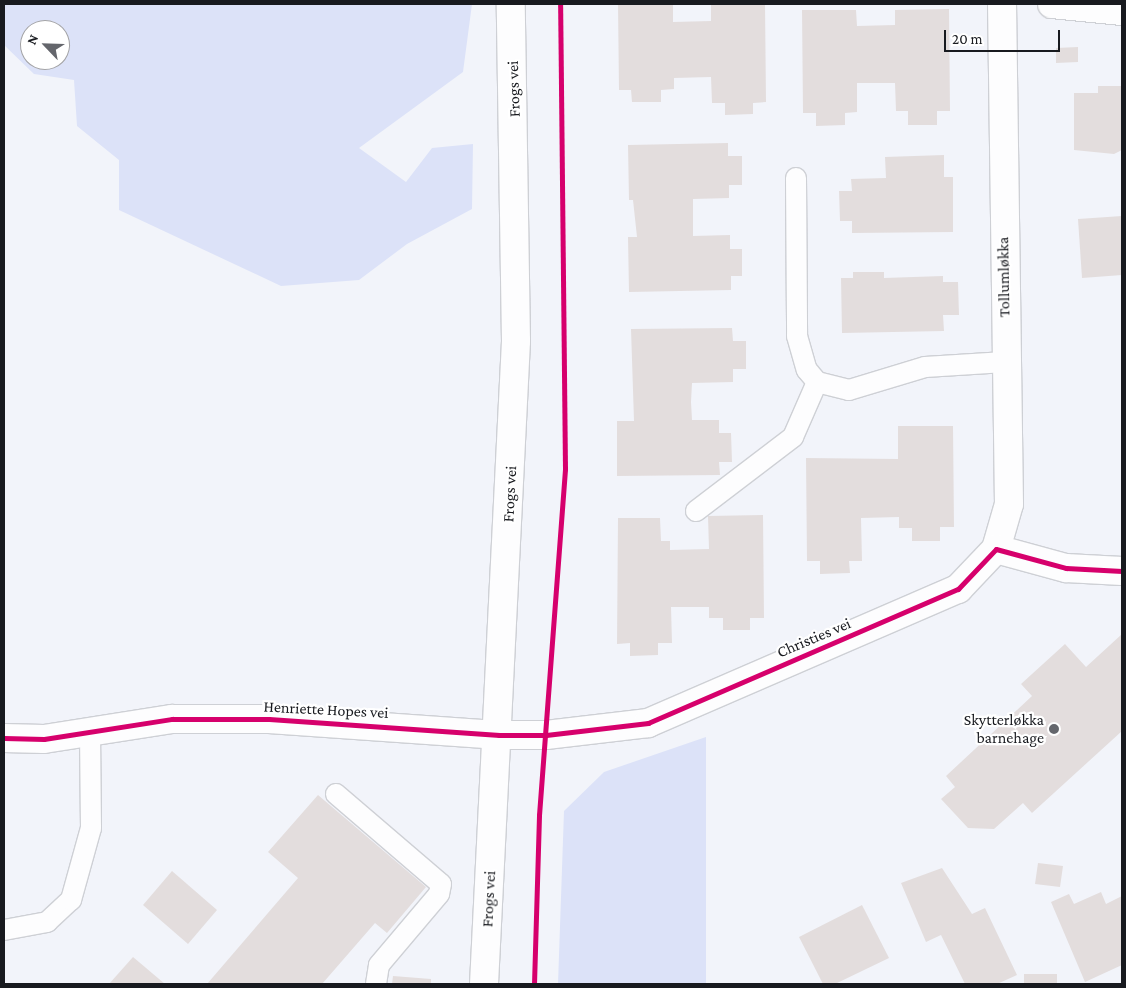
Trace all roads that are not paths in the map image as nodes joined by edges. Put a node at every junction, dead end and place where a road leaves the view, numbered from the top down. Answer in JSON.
{"nodes":[{"id":1,"x":511,"y":4,"type":"edge"},
{"id":2,"x":1002,"y":4,"type":"edge"},
{"id":3,"x":1052,"y":4,"type":"edge"},
{"id":4,"x":1122,"y":11,"type":"edge"},
{"id":5,"x":796,"y":178,"type":"dead end"},
{"id":6,"x":1005,"y":362,"type":"junction"},
{"id":7,"x":817,"y":382,"type":"junction"},
{"id":8,"x":696,"y":511,"type":"dead end"},
{"id":9,"x":996,"y":549,"type":"junction"},
{"id":10,"x":1122,"y":571,"type":"edge"},
{"id":11,"x":90,"y":730,"type":"junction"},
{"id":12,"x":499,"y":735,"type":"junction"},
{"id":13,"x":4,"y":738,"type":"edge"},
{"id":14,"x":336,"y":794,"type":"dead end"},
{"id":15,"x":4,"y":930,"type":"edge"},
{"id":16,"x":376,"y":984,"type":"edge"},
{"id":17,"x":484,"y":984,"type":"edge"}],
"edges":[{"from":1,"to":12,"type":"street","name":"Frogs vei"},
{"from":2,"to":6,"type":"street","name":"Tollumløkka"},
{"from":3,"to":4,"type":"street"},
{"from":5,"to":7,"type":"lane"},
{"from":6,"to":7,"type":"lane"},
{"from":6,"to":9,"type":"street","name":"Tollumløkka"},
{"from":7,"to":8,"type":"lane"},
{"from":9,"to":10,"type":"street"},
{"from":9,"to":12,"type":"street","name":"Christies vei"},
{"from":11,"to":12,"type":"street","name":"Henriette Hopes vei"},
{"from":11,"to":13,"type":"street","name":"Henriette Hopes vei"},
{"from":11,"to":15,"type":"lane"},
{"from":12,"to":17,"type":"street","name":"Frogs vei"},
{"from":14,"to":16,"type":"lane"}]}
